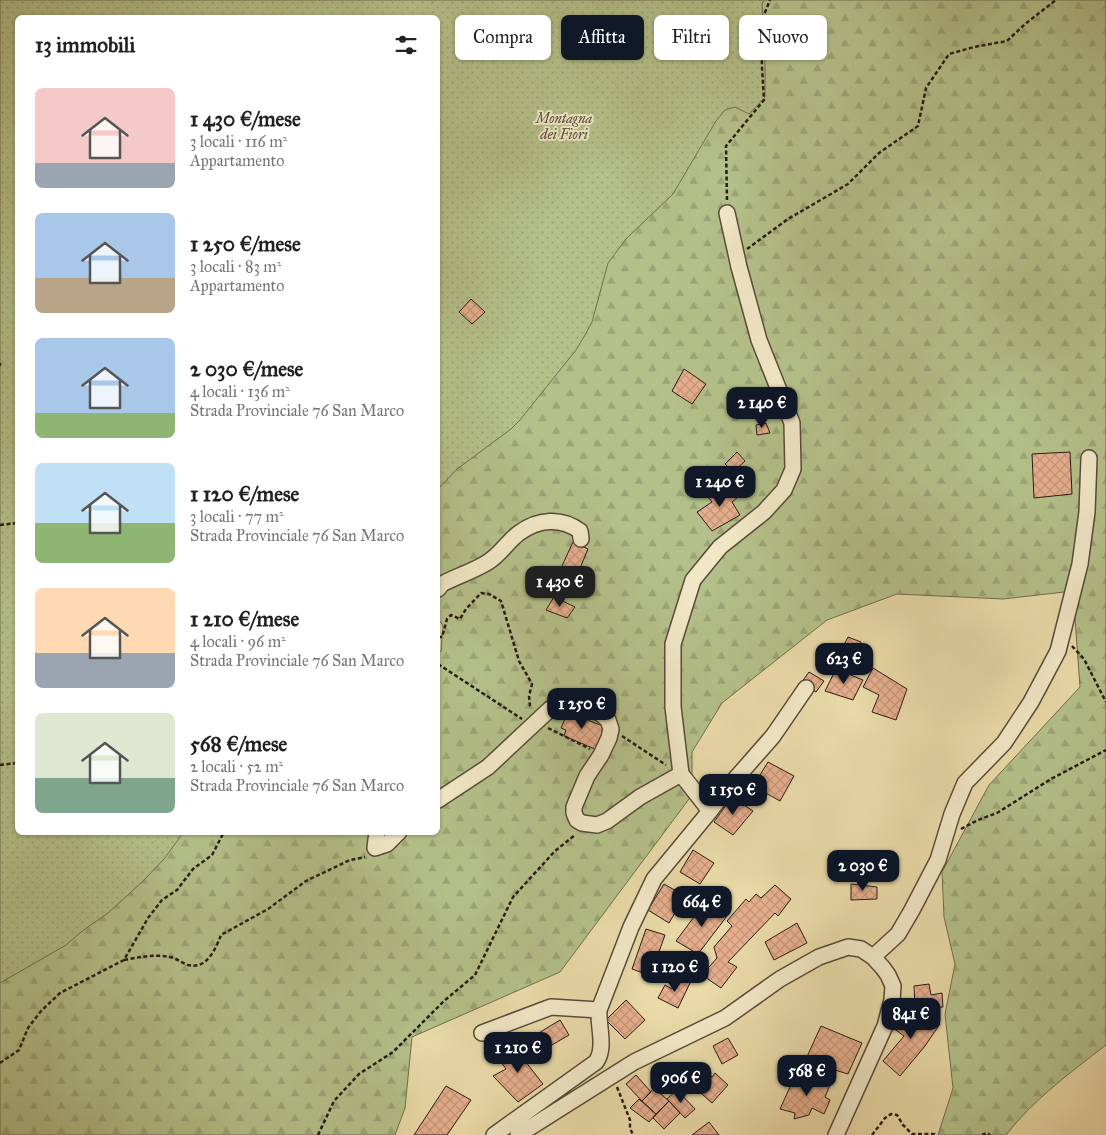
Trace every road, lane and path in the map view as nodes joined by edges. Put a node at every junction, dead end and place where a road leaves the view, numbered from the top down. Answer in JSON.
{"nodes":[{"id":1,"x":770,"y":0,"type":"edge"},
{"id":2,"x":1056,"y":0,"type":"edge"},
{"id":3,"x":727,"y":213,"type":"joint"},
{"id":4,"x":738,"y":256,"type":"junction"},
{"id":5,"x":1089,"y":458,"type":"dead end"},
{"id":6,"x":15,"y":523,"type":"edge"},
{"id":7,"x":0,"y":525,"type":"edge"},
{"id":8,"x":581,"y":539,"type":"dead end"},
{"id":9,"x":440,"y":586,"type":"edge"},
{"id":10,"x":440,"y":637,"type":"edge"},
{"id":11,"x":1060,"y":643,"type":"junction"},
{"id":12,"x":440,"y":665,"type":"edge"},
{"id":13,"x":806,"y":688,"type":"dead end"},
{"id":14,"x":1106,"y":702,"type":"edge"},
{"id":15,"x":542,"y":717,"type":"junction"},
{"id":16,"x":611,"y":728,"type":"junction"},
{"id":17,"x":1106,"y":750,"type":"edge"},
{"id":18,"x":601,"y":755,"type":"junction"},
{"id":19,"x":15,"y":763,"type":"edge"},
{"id":20,"x":0,"y":765,"type":"edge"},
{"id":21,"x":681,"y":774,"type":"junction"},
{"id":22,"x":440,"y":799,"type":"edge"},
{"id":23,"x":710,"y":811,"type":"junction"},
{"id":24,"x":588,"y":825,"type":"junction"},
{"id":25,"x":222,"y":835,"type":"edge"},
{"id":26,"x":377,"y":835,"type":"edge"},
{"id":27,"x":396,"y":835,"type":"edge"},
{"id":28,"x":945,"y":836,"type":"junction"},
{"id":29,"x":375,"y":848,"type":"junction"},
{"id":30,"x":873,"y":958,"type":"junction"},
{"id":31,"x":124,"y":960,"type":"junction"},
{"id":32,"x":599,"y":1010,"type":"junction"},
{"id":33,"x":482,"y":1032,"type":"dead end"},
{"id":34,"x":0,"y":1063,"type":"edge"},
{"id":35,"x":612,"y":1075,"type":"junction"},
{"id":36,"x":318,"y":1135,"type":"edge"},
{"id":37,"x":494,"y":1135,"type":"edge"},
{"id":38,"x":518,"y":1135,"type":"edge"},
{"id":39,"x":633,"y":1135,"type":"edge"},
{"id":40,"x":836,"y":1135,"type":"edge"},
{"id":41,"x":872,"y":1135,"type":"edge"},
{"id":42,"x":935,"y":1135,"type":"edge"},
{"id":43,"x":982,"y":1135,"type":"edge"},
{"id":44,"x":990,"y":1135,"type":"edge"}],
"edges":[{"from":1,"to":3,"type":"path"},
{"from":2,"to":4,"type":"path"},
{"from":3,"to":4,"type":"street"},
{"from":4,"to":21,"type":"street"},
{"from":5,"to":11,"type":"street"},
{"from":6,"to":7,"type":"path"},
{"from":8,"to":9,"type":"street"},
{"from":10,"to":15,"type":"path"},
{"from":11,"to":14,"type":"path"},
{"from":11,"to":28,"type":"street"},
{"from":12,"to":15,"type":"path"},
{"from":13,"to":23,"type":"street"},
{"from":15,"to":16,"type":"street"},
{"from":15,"to":18,"type":"path"},
{"from":15,"to":22,"type":"street"},
{"from":16,"to":18,"type":"street"},
{"from":16,"to":21,"type":"path"},
{"from":17,"to":28,"type":"path"},
{"from":18,"to":24,"type":"street"},
{"from":19,"to":20,"type":"path"},
{"from":21,"to":23,"type":"street"},
{"from":21,"to":24,"type":"street"},
{"from":23,"to":32,"type":"street"},
{"from":24,"to":36,"type":"path"},
{"from":25,"to":31,"type":"path"},
{"from":26,"to":29,"type":"street"},
{"from":27,"to":29,"type":"street"},
{"from":28,"to":30,"type":"street"},
{"from":29,"to":31,"type":"path"},
{"from":30,"to":35,"type":"street"},
{"from":30,"to":40,"type":"street"},
{"from":31,"to":34,"type":"path"},
{"from":32,"to":33,"type":"street"},
{"from":32,"to":37,"type":"street"},
{"from":35,"to":38,"type":"street"},
{"from":35,"to":39,"type":"path"},
{"from":41,"to":42,"type":"path"},
{"from":43,"to":44,"type":"path"}]}
